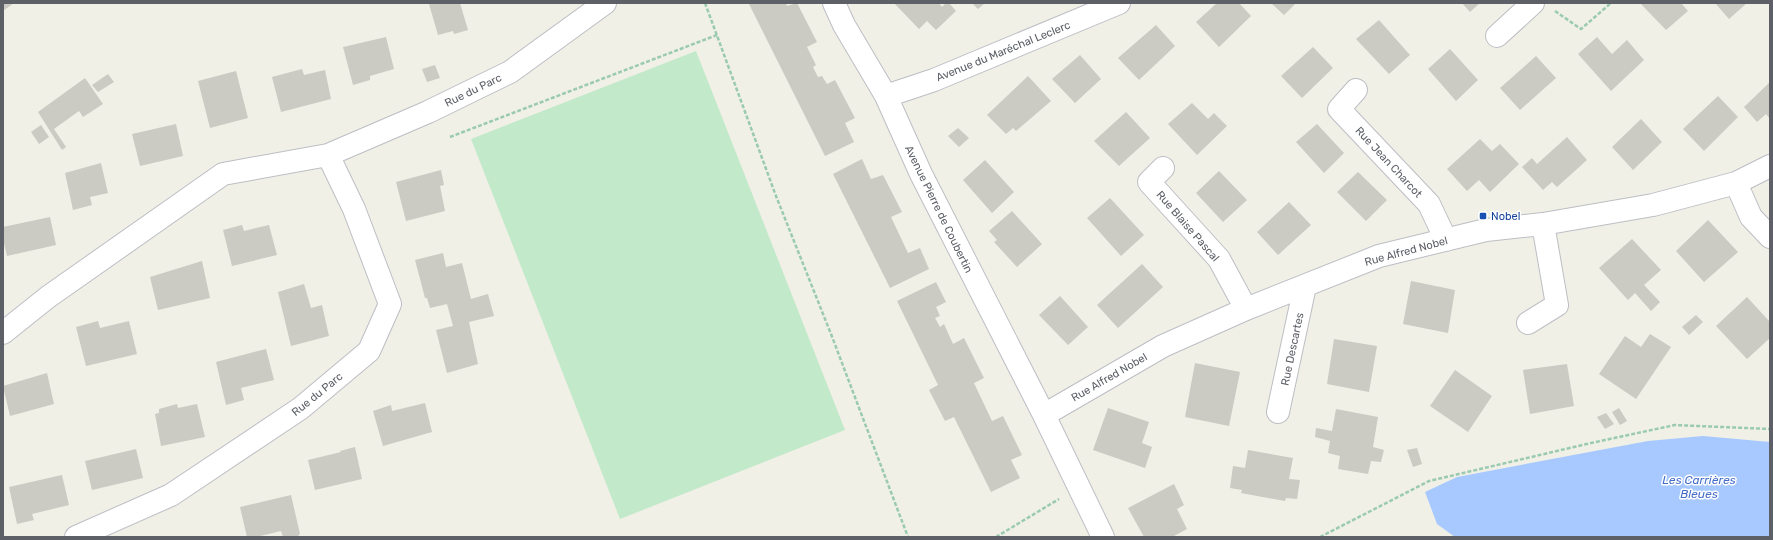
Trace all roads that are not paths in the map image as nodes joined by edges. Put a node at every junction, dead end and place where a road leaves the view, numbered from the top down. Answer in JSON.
{"nodes":[{"id":1,"x":605,"y":3,"type":"edge"},
{"id":2,"x":834,"y":3,"type":"edge"},
{"id":3,"x":1119,"y":3,"type":"edge"},
{"id":4,"x":1542,"y":5,"type":"edge"},
{"id":5,"x":1498,"y":36,"type":"dead end"},
{"id":6,"x":1356,"y":90,"type":"dead end"},
{"id":7,"x":886,"y":96,"type":"junction"},
{"id":8,"x":328,"y":155,"type":"junction"},
{"id":9,"x":1770,"y":166,"type":"edge"},
{"id":10,"x":1163,"y":168,"type":"dead end"},
{"id":11,"x":1736,"y":183,"type":"junction"},
{"id":12,"x":1543,"y":224,"type":"junction"},
{"id":13,"x":1770,"y":237,"type":"edge"},
{"id":14,"x":1446,"y":240,"type":"junction"},
{"id":15,"x":1305,"y":286,"type":"junction"},
{"id":16,"x":1246,"y":309,"type":"junction"},
{"id":17,"x":1528,"y":324,"type":"dead end"},
{"id":18,"x":3,"y":333,"type":"edge"},
{"id":19,"x":1278,"y":412,"type":"dead end"},
{"id":20,"x":1044,"y":415,"type":"junction"},
{"id":21,"x":76,"y":537,"type":"edge"},
{"id":22,"x":1103,"y":537,"type":"edge"}],
"edges":[{"from":1,"to":8,"type":"street","name":"Rue du Parc"},
{"from":2,"to":7,"type":"street","name":"Avenue Pierre de Coubertin"},
{"from":3,"to":7,"type":"street","name":"Avenue du Maréchal Leclerc"},
{"from":4,"to":5,"type":"street"},
{"from":6,"to":14,"type":"street","name":"Rue Jean Charcot"},
{"from":7,"to":20,"type":"street","name":"Avenue Pierre de Coubertin"},
{"from":8,"to":18,"type":"street","name":"Rue du Parc"},
{"from":8,"to":21,"type":"street","name":"Rue du Parc"},
{"from":9,"to":11,"type":"street","name":"Rue Alfred Nobel"},
{"from":10,"to":16,"type":"street","name":"Rue Blaise Pascal"},
{"from":11,"to":12,"type":"street","name":"Rue Alfred Nobel"},
{"from":11,"to":13,"type":"street"},
{"from":12,"to":14,"type":"street","name":"Rue Alfred Nobel"},
{"from":12,"to":17,"type":"street"},
{"from":14,"to":15,"type":"street","name":"Rue Alfred Nobel"},
{"from":15,"to":16,"type":"street","name":"Rue Alfred Nobel"},
{"from":15,"to":19,"type":"street","name":"Rue Descartes"},
{"from":16,"to":20,"type":"street","name":"Rue Alfred Nobel"},
{"from":20,"to":22,"type":"street","name":"Avenue Pierre de Coubertin"}]}
